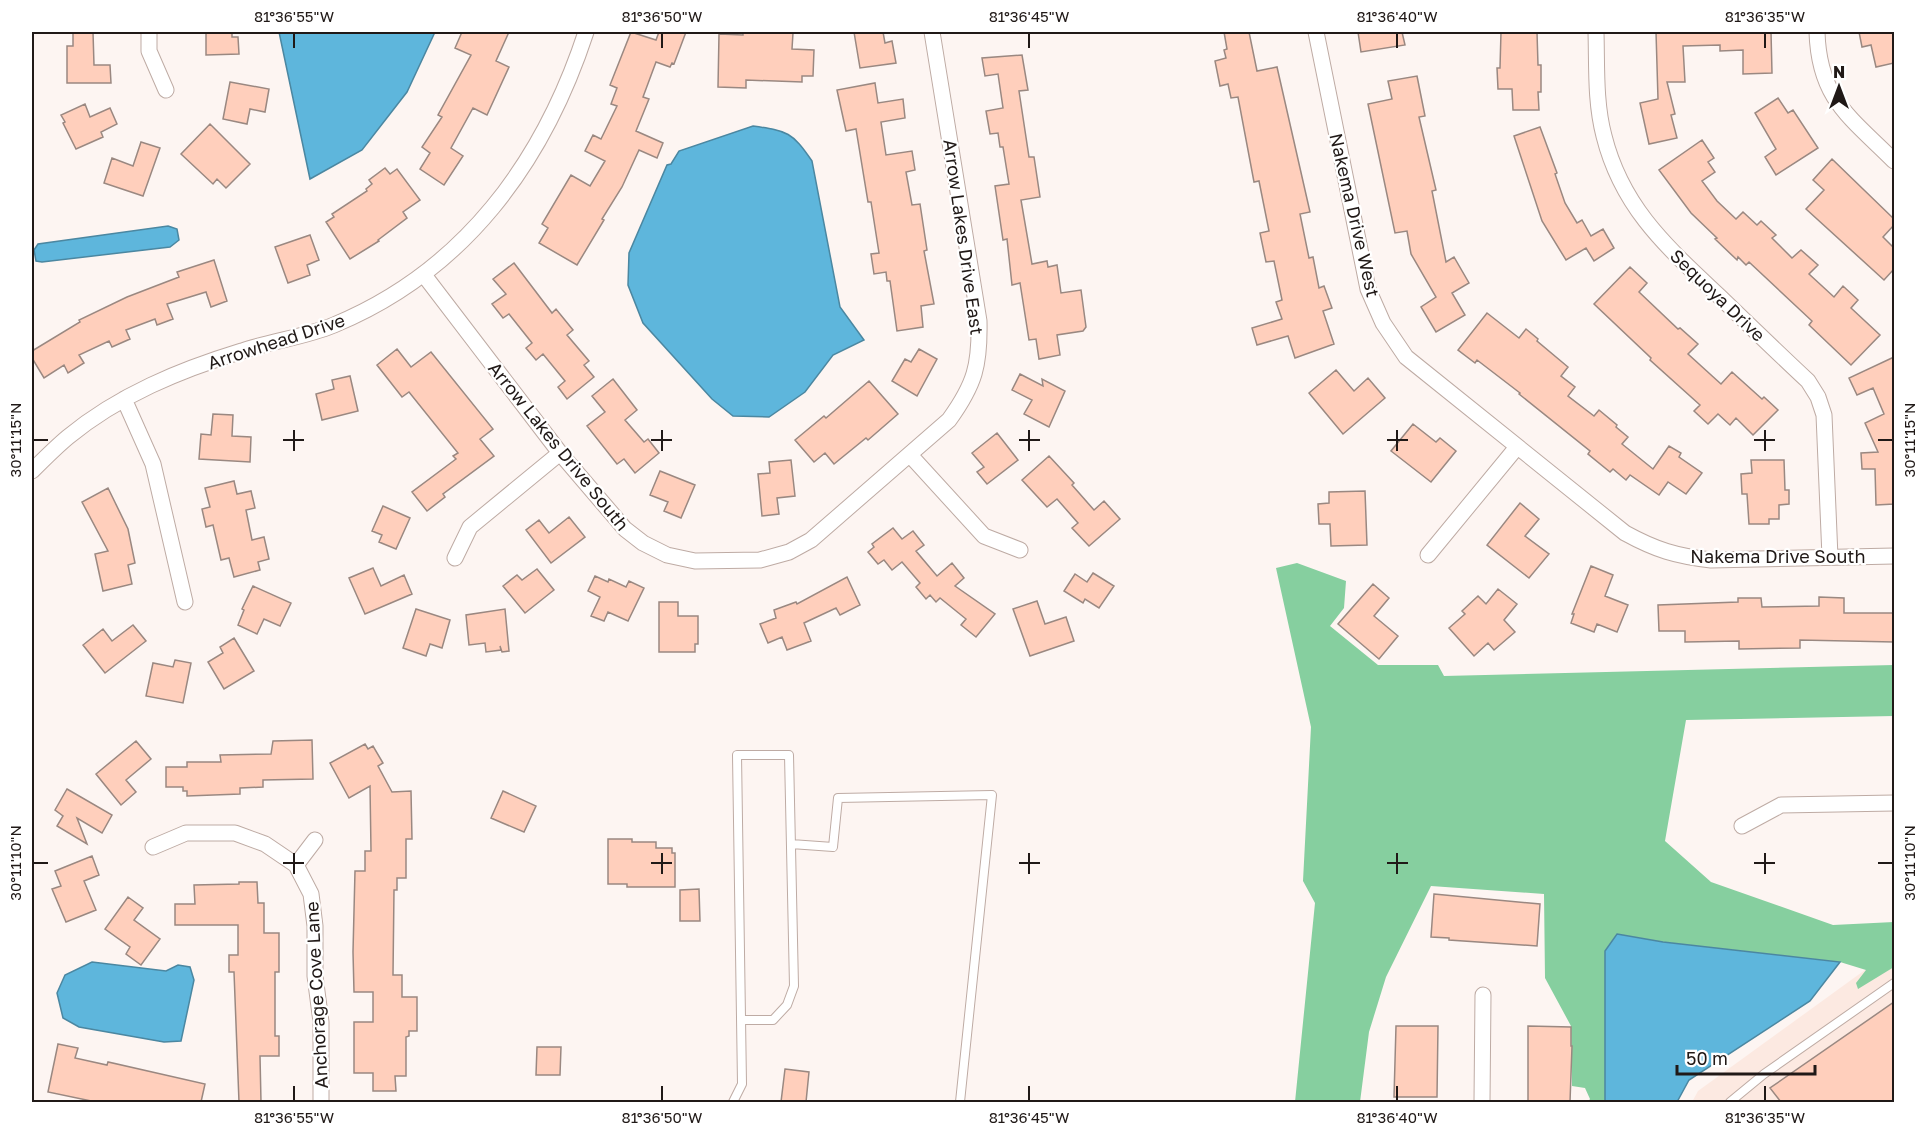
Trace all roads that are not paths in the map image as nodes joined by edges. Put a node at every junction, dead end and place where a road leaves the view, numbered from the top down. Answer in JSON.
{"nodes":[{"id":1,"x":149,"y":32,"type":"edge"},
{"id":2,"x":586,"y":32,"type":"edge"},
{"id":3,"x":932,"y":32,"type":"edge"},
{"id":4,"x":1316,"y":32,"type":"edge"},
{"id":5,"x":1596,"y":32,"type":"edge"},
{"id":6,"x":1817,"y":32,"type":"edge"},
{"id":7,"x":166,"y":90,"type":"dead end"},
{"id":8,"x":1894,"y":161,"type":"edge"},
{"id":9,"x":424,"y":275,"type":"junction"},
{"id":10,"x":124,"y":399,"type":"junction"},
{"id":11,"x":1517,"y":447,"type":"junction"},
{"id":12,"x":560,"y":453,"type":"junction"},
{"id":13,"x":910,"y":455,"type":"junction"},
{"id":14,"x":32,"y":471,"type":"edge"},
{"id":15,"x":1020,"y":550,"type":"dead end"},
{"id":16,"x":1428,"y":555,"type":"dead end"},
{"id":17,"x":1894,"y":556,"type":"edge"},
{"id":18,"x":1830,"y":557,"type":"junction"},
{"id":19,"x":455,"y":558,"type":"dead end"},
{"id":20,"x":185,"y":602,"type":"dead end"},
{"id":21,"x":1894,"y":803,"type":"edge"},
{"id":22,"x":1742,"y":826,"type":"dead end"},
{"id":23,"x":315,"y":840,"type":"dead end"},
{"id":24,"x":791,"y":844,"type":"junction"},
{"id":25,"x":153,"y":847,"type":"dead end"},
{"id":26,"x":296,"y":865,"type":"junction"},
{"id":27,"x":1894,"y":983,"type":"edge"},
{"id":28,"x":1483,"y":995,"type":"dead end"},
{"id":29,"x":741,"y":1020,"type":"junction"},
{"id":30,"x":321,"y":1102,"type":"edge"},
{"id":31,"x":733,"y":1102,"type":"edge"},
{"id":32,"x":960,"y":1102,"type":"edge"},
{"id":33,"x":1482,"y":1102,"type":"edge"},
{"id":34,"x":1730,"y":1102,"type":"edge"}],
"edges":[{"from":1,"to":7,"type":"street"},
{"from":2,"to":9,"type":"street","name":"Arrowhead Drive"},
{"from":3,"to":13,"type":"street","name":"Arrow Lakes Drive East"},
{"from":4,"to":11,"type":"street","name":"Nakema Drive West"},
{"from":5,"to":18,"type":"street","name":"Sequoya Drive"},
{"from":6,"to":8,"type":"street"},
{"from":9,"to":10,"type":"street","name":"Arrowhead Drive"},
{"from":9,"to":12,"type":"street","name":"Arrow Lakes Drive South"},
{"from":10,"to":14,"type":"street","name":"Arrowhead Drive"},
{"from":10,"to":20,"type":"street"},
{"from":11,"to":16,"type":"street"},
{"from":11,"to":18,"type":"street","name":"Nakema Drive South"},
{"from":12,"to":13,"type":"street","name":"Arrow Lakes Drive South"},
{"from":12,"to":19,"type":"street"},
{"from":13,"to":15,"type":"street"},
{"from":17,"to":18,"type":"street","name":"Nakema Drive South"},
{"from":21,"to":22,"type":"street"},
{"from":23,"to":26,"type":"street"},
{"from":24,"to":29,"type":"lane"},
{"from":24,"to":29,"type":"lane"},
{"from":24,"to":32,"type":"lane"},
{"from":25,"to":26,"type":"street","name":"Anchorage Cove Lane"},
{"from":26,"to":30,"type":"street","name":"Anchorage Cove Lane"},
{"from":27,"to":34,"type":"lane"},
{"from":28,"to":33,"type":"street"},
{"from":29,"to":31,"type":"lane"}]}
